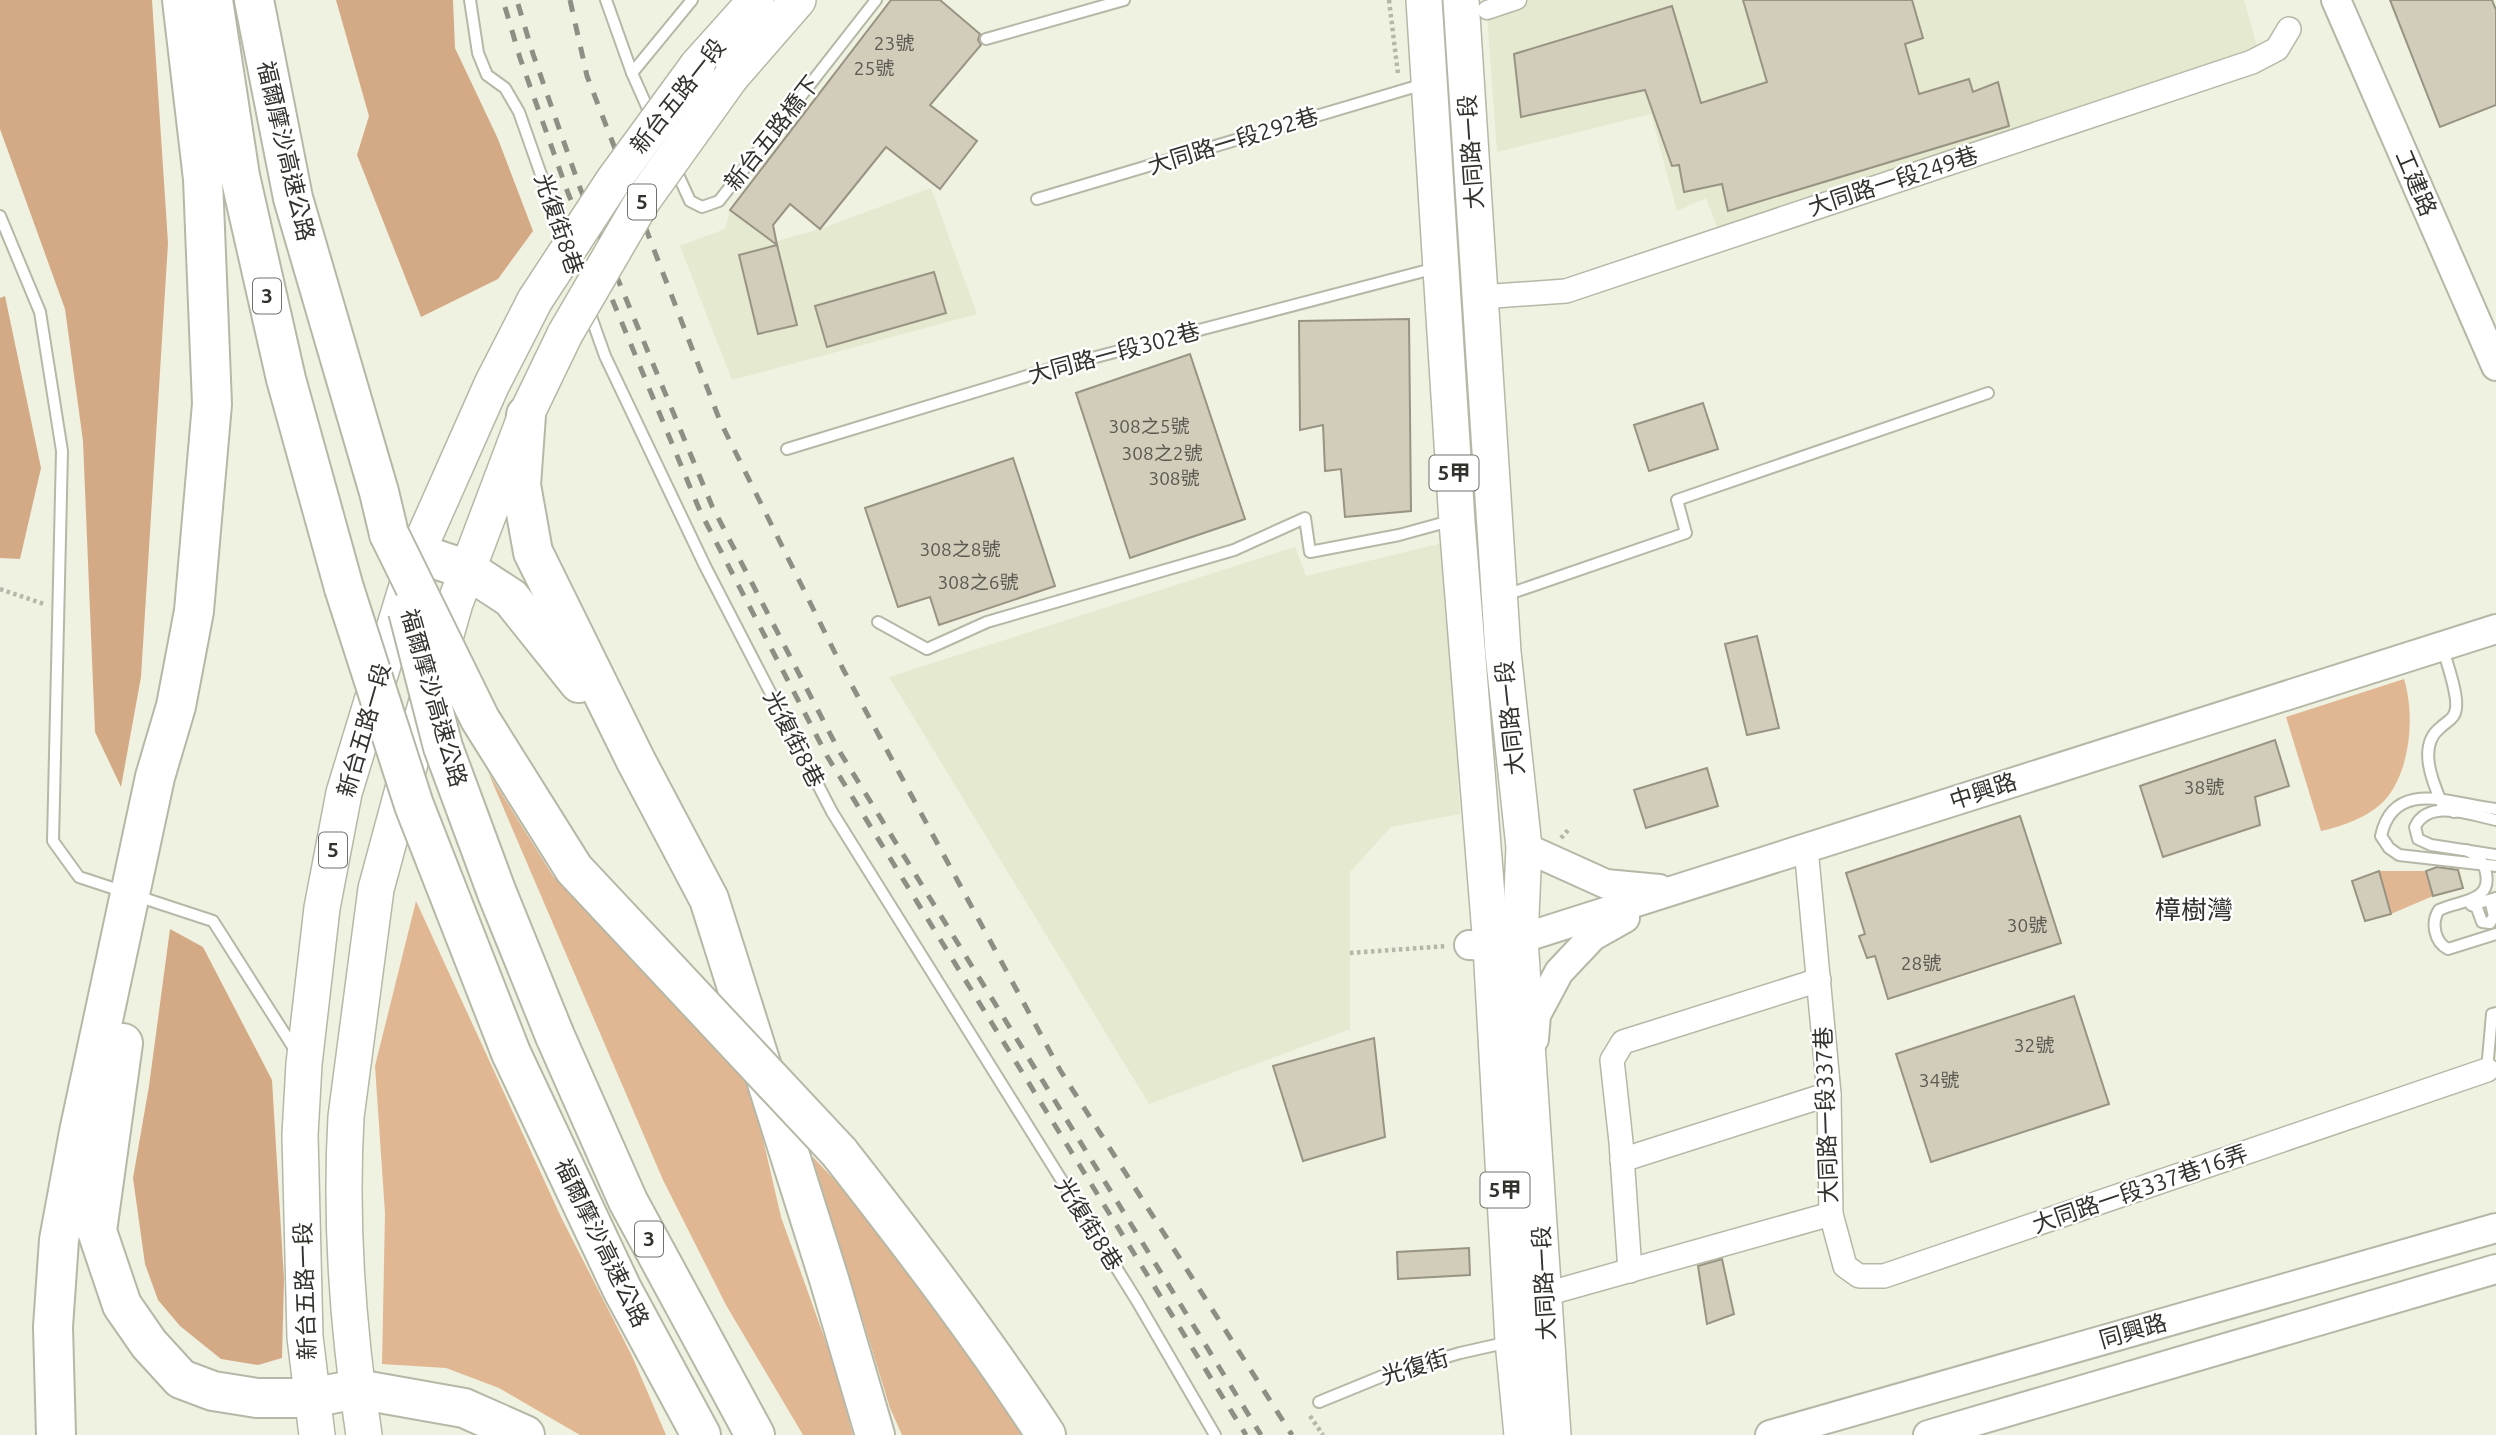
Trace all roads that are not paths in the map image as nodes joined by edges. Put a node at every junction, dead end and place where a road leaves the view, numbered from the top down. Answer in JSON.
{"nodes":[{"id":1,"x":181,"y":0,"type":"edge"},
{"id":2,"x":213,"y":0,"type":"edge"},
{"id":3,"x":254,"y":0,"type":"edge"},
{"id":4,"x":470,"y":0,"type":"edge"},
{"id":5,"x":606,"y":0,"type":"edge"},
{"id":6,"x":692,"y":0,"type":"edge"},
{"id":7,"x":756,"y":0,"type":"edge"},
{"id":8,"x":798,"y":0,"type":"edge"},
{"id":9,"x":876,"y":0,"type":"edge"},
{"id":10,"x":1124,"y":0,"type":"edge"},
{"id":11,"x":1424,"y":0,"type":"edge"},
{"id":12,"x":1517,"y":0,"type":"edge"},
{"id":13,"x":2336,"y":0,"type":"edge"},
{"id":14,"x":1474,"y":5,"type":"edge"},
{"id":15,"x":2289,"y":29,"type":"dead end"},
{"id":16,"x":986,"y":39,"type":"dead end"},
{"id":17,"x":632,"y":73,"type":"junction"},
{"id":18,"x":1430,"y":82,"type":"junction"},
{"id":19,"x":658,"y":131,"type":"dead end"},
{"id":20,"x":664,"y":142,"type":"dead end"},
{"id":21,"x":1037,"y":200,"type":"dead end"},
{"id":22,"x":0,"y":216,"type":"edge"},
{"id":23,"x":1442,"y":266,"type":"junction"},
{"id":24,"x":574,"y":269,"type":"dead end"},
{"id":25,"x":579,"y":281,"type":"dead end"},
{"id":26,"x":1481,"y":297,"type":"junction"},
{"id":27,"x":2496,"y":366,"type":"edge"},
{"id":28,"x":1989,"y":393,"type":"dead end"},
{"id":29,"x":526,"y":415,"type":"junction"},
{"id":30,"x":787,"y":449,"type":"dead end"},
{"id":31,"x":1457,"y":522,"type":"junction"},
{"id":32,"x":403,"y":543,"type":"junction"},
{"id":33,"x":468,"y":570,"type":"junction"},
{"id":34,"x":1500,"y":596,"type":"junction"},
{"id":35,"x":878,"y":622,"type":"dead end"},
{"id":36,"x":2496,"y":629,"type":"edge"},
{"id":37,"x":2442,"y":646,"type":"junction"},
{"id":38,"x":1503,"y":652,"type":"junction"},
{"id":39,"x":1468,"y":656,"type":"junction"},
{"id":40,"x":636,"y":761,"type":"junction"},
{"id":41,"x":2440,"y":800,"type":"junction"},
{"id":42,"x":2496,"y":809,"type":"edge"},
{"id":43,"x":2454,"y":812,"type":"junction"},
{"id":44,"x":2496,"y":820,"type":"edge"},
{"id":45,"x":1524,"y":847,"type":"junction"},
{"id":46,"x":1807,"y":848,"type":"junction"},
{"id":47,"x":2466,"y":850,"type":"junction"},
{"id":48,"x":2496,"y":855,"type":"edge"},
{"id":49,"x":2483,"y":865,"type":"junction"},
{"id":50,"x":2496,"y":866,"type":"edge"},
{"id":51,"x":1672,"y":890,"type":"junction"},
{"id":52,"x":139,"y":896,"type":"junction"},
{"id":53,"x":2496,"y":898,"type":"edge"},
{"id":54,"x":2472,"y":905,"type":"junction"},
{"id":55,"x":2435,"y":929,"type":"junction"},
{"id":56,"x":2496,"y":934,"type":"edge"},
{"id":57,"x":1493,"y":943,"type":"junction"},
{"id":58,"x":1819,"y":979,"type":"junction"},
{"id":59,"x":2496,"y":1013,"type":"edge"},
{"id":60,"x":304,"y":1064,"type":"junction"},
{"id":61,"x":1530,"y":1069,"type":"junction"},
{"id":62,"x":2487,"y":1070,"type":"joint"},
{"id":63,"x":1829,"y":1094,"type":"junction"},
{"id":64,"x":1622,"y":1160,"type":"junction"},
{"id":65,"x":1831,"y":1214,"type":"junction"},
{"id":66,"x":2496,"y":1228,"type":"edge"},
{"id":67,"x":2496,"y":1269,"type":"edge"},
{"id":68,"x":1630,"y":1270,"type":"junction"},
{"id":69,"x":1540,"y":1303,"type":"junction"},
{"id":70,"x":1517,"y":1335,"type":"junction"},
{"id":71,"x":357,"y":1389,"type":"junction"},
{"id":72,"x":311,"y":1398,"type":"junction"},
{"id":73,"x":1319,"y":1402,"type":"dead end"},
{"id":74,"x":56,"y":1435,"type":"edge"},
{"id":75,"x":317,"y":1435,"type":"edge"},
{"id":76,"x":364,"y":1435,"type":"edge"},
{"id":77,"x":519,"y":1435,"type":"edge"},
{"id":78,"x":701,"y":1435,"type":"edge"},
{"id":79,"x":755,"y":1435,"type":"edge"},
{"id":80,"x":875,"y":1435,"type":"edge"},
{"id":81,"x":1046,"y":1435,"type":"edge"},
{"id":82,"x":1216,"y":1435,"type":"edge"},
{"id":83,"x":1522,"y":1435,"type":"edge"},
{"id":84,"x":1553,"y":1435,"type":"edge"},
{"id":85,"x":1770,"y":1435,"type":"edge"},
{"id":86,"x":1928,"y":1435,"type":"edge"}],
"edges":[{"from":1,"to":52,"type":"highway"},
{"from":2,"to":78,"type":"highway","name":"福爾摩沙高速公路","number":"3","bridge":true},
{"from":3,"to":32,"type":"highway","name":"福爾摩沙高速公路","number":"3"},
{"from":4,"to":24,"type":"lane","name":"光復街8巷"},
{"from":5,"to":17,"type":"lane"},
{"from":6,"to":17,"type":"lane"},
{"from":7,"to":32,"type":"main road","name":"新台五路一段","number":"5","bridge":true},
{"from":8,"to":29,"type":"main road","name":"新台五路一段","number":"5","bridge":true},
{"from":9,"to":20,"type":"lane","name":"新台五路橋下"},
{"from":10,"to":16,"type":"lane"},
{"from":11,"to":18,"type":"main road","name":"大同路一段","number":"5甲"},
{"from":12,"to":14,"type":"street"},
{"from":13,"to":27,"type":"street","name":"工建路"},
{"from":14,"to":26,"type":"main road","name":"大同路一段","number":"5甲"},
{"from":15,"to":26,"type":"street","name":"大同路一段249巷"},
{"from":17,"to":19,"type":"lane"},
{"from":18,"to":21,"type":"lane","name":"大同路一段292巷"},
{"from":18,"to":23,"type":"main road","name":"大同路一段","number":"5甲"},
{"from":22,"to":52,"type":"lane"},
{"from":23,"to":30,"type":"lane","name":"大同路一段302巷"},
{"from":23,"to":31,"type":"main road","name":"大同路一段","number":"5甲"},
{"from":25,"to":82,"type":"lane","name":"光復街8巷"},
{"from":26,"to":34,"type":"main road","name":"大同路一段","number":"5甲"},
{"from":28,"to":34,"type":"lane"},
{"from":29,"to":33,"type":"main road","name":"新台五路一段","number":"5"},
{"from":29,"to":40,"type":"highway"},
{"from":31,"to":35,"type":"lane"},
{"from":31,"to":39,"type":"main road","name":"大同路一段","number":"5甲"},
{"from":32,"to":33,"type":"highway"},
{"from":32,"to":60,"type":"main road","name":"新台五路一段","number":"5"},
{"from":32,"to":79,"type":"highway","name":"福爾摩沙高速公路","number":"3","bridge":true},
{"from":32,"to":81,"type":"highway","bridge":true},
{"from":33,"to":40,"type":"highway"},
{"from":33,"to":71,"type":"main road","name":"新台五路一段","number":"5"},
{"from":34,"to":38,"type":"main road","name":"大同路一段","number":"5甲"},
{"from":36,"to":37,"type":"street","name":"中興路"},
{"from":37,"to":41,"type":"lane"},
{"from":37,"to":46,"type":"street","name":"中興路"},
{"from":38,"to":39,"type":"main road"},
{"from":38,"to":45,"type":"main road","name":"大同路一段","number":"5甲"},
{"from":39,"to":57,"type":"main road","name":"大同路一段","number":"5甲"},
{"from":40,"to":80,"type":"highway"},
{"from":41,"to":42,"type":"lane"},
{"from":41,"to":43,"type":"lane"},
{"from":41,"to":49,"type":"lane"},
{"from":43,"to":44,"type":"lane"},
{"from":43,"to":47,"type":"lane"},
{"from":45,"to":51,"type":"street"},
{"from":45,"to":57,"type":"main road","name":"大同路一段","number":"5甲"},
{"from":46,"to":51,"type":"street","name":"中興路"},
{"from":46,"to":58,"type":"street","name":"大同路一段337巷"},
{"from":47,"to":48,"type":"lane"},
{"from":47,"to":49,"type":"lane"},
{"from":49,"to":50,"type":"lane"},
{"from":49,"to":55,"type":"lane"},
{"from":51,"to":57,"type":"street","name":"中興路"},
{"from":51,"to":61,"type":"street"},
{"from":52,"to":60,"type":"lane"},
{"from":52,"to":72,"type":"highway"},
{"from":52,"to":74,"type":"highway"},
{"from":53,"to":54,"type":"lane"},
{"from":53,"to":54,"type":"lane"},
{"from":54,"to":55,"type":"lane"},
{"from":55,"to":56,"type":"lane"},
{"from":57,"to":61,"type":"main road","name":"大同路一段","number":"5甲"},
{"from":57,"to":70,"type":"main road","name":"大同路一段","number":"5甲"},
{"from":58,"to":63,"type":"street","name":"大同路一段337巷"},
{"from":58,"to":64,"type":"street"},
{"from":59,"to":62,"type":"lane"},
{"from":60,"to":72,"type":"main road","name":"新台五路一段","number":"5"},
{"from":61,"to":69,"type":"main road","name":"大同路一段","number":"5甲"},
{"from":62,"to":65,"type":"street","name":"大同路一段337巷16弄"},
{"from":63,"to":64,"type":"street"},
{"from":63,"to":65,"type":"street","name":"大同路一段337巷"},
{"from":64,"to":68,"type":"street"},
{"from":65,"to":68,"type":"street","name":"大同路一段337巷"},
{"from":66,"to":85,"type":"street","name":"同興路"},
{"from":67,"to":86,"type":"street","name":"同興路"},
{"from":68,"to":69,"type":"street","name":"大同路一段337巷"},
{"from":69,"to":84,"type":"main road","name":"大同路一段","number":"5甲"},
{"from":70,"to":73,"type":"lane","name":"光復街"},
{"from":70,"to":83,"type":"main road","name":"大同路一段","number":"5甲"},
{"from":71,"to":72,"type":"highway"},
{"from":71,"to":76,"type":"main road","name":"新台五路一段","number":"5"},
{"from":71,"to":77,"type":"highway"},
{"from":72,"to":75,"type":"main road","name":"新台五路一段","number":"5"}]}
